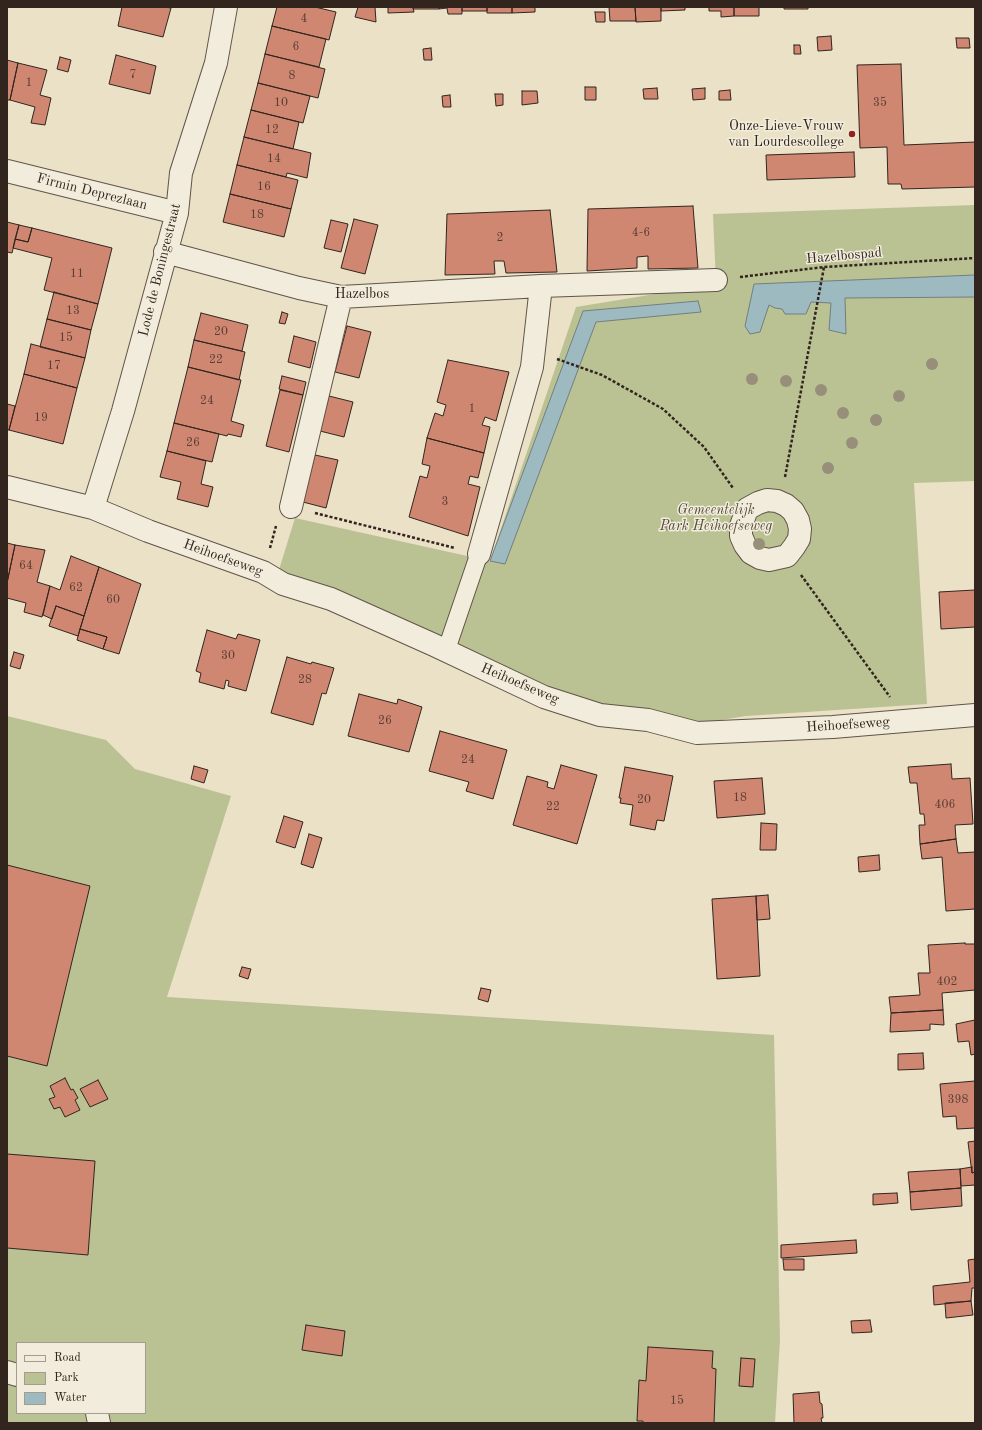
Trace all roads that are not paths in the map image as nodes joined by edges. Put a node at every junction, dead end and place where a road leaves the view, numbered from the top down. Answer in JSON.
{"nodes":[{"id":1,"x":226,"y":7,"type":"edge"},
{"id":2,"x":7,"y":171,"type":"edge"},
{"id":3,"x":176,"y":213,"type":"junction"},
{"id":4,"x":165,"y":252,"type":"junction"},
{"id":5,"x":716,"y":280,"type":"road end"},
{"id":6,"x":541,"y":286,"type":"junction"},
{"id":7,"x":341,"y":297,"type":"junction"},
{"id":8,"x":7,"y":487,"type":"edge"},
{"id":9,"x":291,"y":507,"type":"road end"},
{"id":10,"x":93,"y":508,"type":"junction"},
{"id":11,"x":479,"y":554,"type":"joint"},
{"id":12,"x":787,"y":556,"type":"joint"},
{"id":13,"x":451,"y":636,"type":"junction"},
{"id":14,"x":975,"y":715,"type":"edge"}],
"edges":[{"from":1,"to":3,"type":"street","name":"Lode de Boningestraat"},
{"from":2,"to":3,"type":"street","name":"Firmin Deprezlaan"},
{"from":3,"to":4,"type":"street","name":"Lode de Boningestraat"},
{"from":4,"to":7,"type":"street","name":"Hazelbos"},
{"from":4,"to":10,"type":"street","name":"Lode de Boningestraat"},
{"from":5,"to":6,"type":"street","name":"Hazelbos"},
{"from":6,"to":7,"type":"street","name":"Hazelbos"},
{"from":6,"to":11,"type":"street"},
{"from":7,"to":9,"type":"street"},
{"from":8,"to":10,"type":"street","name":"Heihoefseweg"},
{"from":10,"to":13,"type":"street","name":"Heihoefseweg"},
{"from":11,"to":13,"type":"lane"},
{"from":12,"to":12,"type":"street"},
{"from":13,"to":14,"type":"street","name":"Heihoefseweg"}]}
